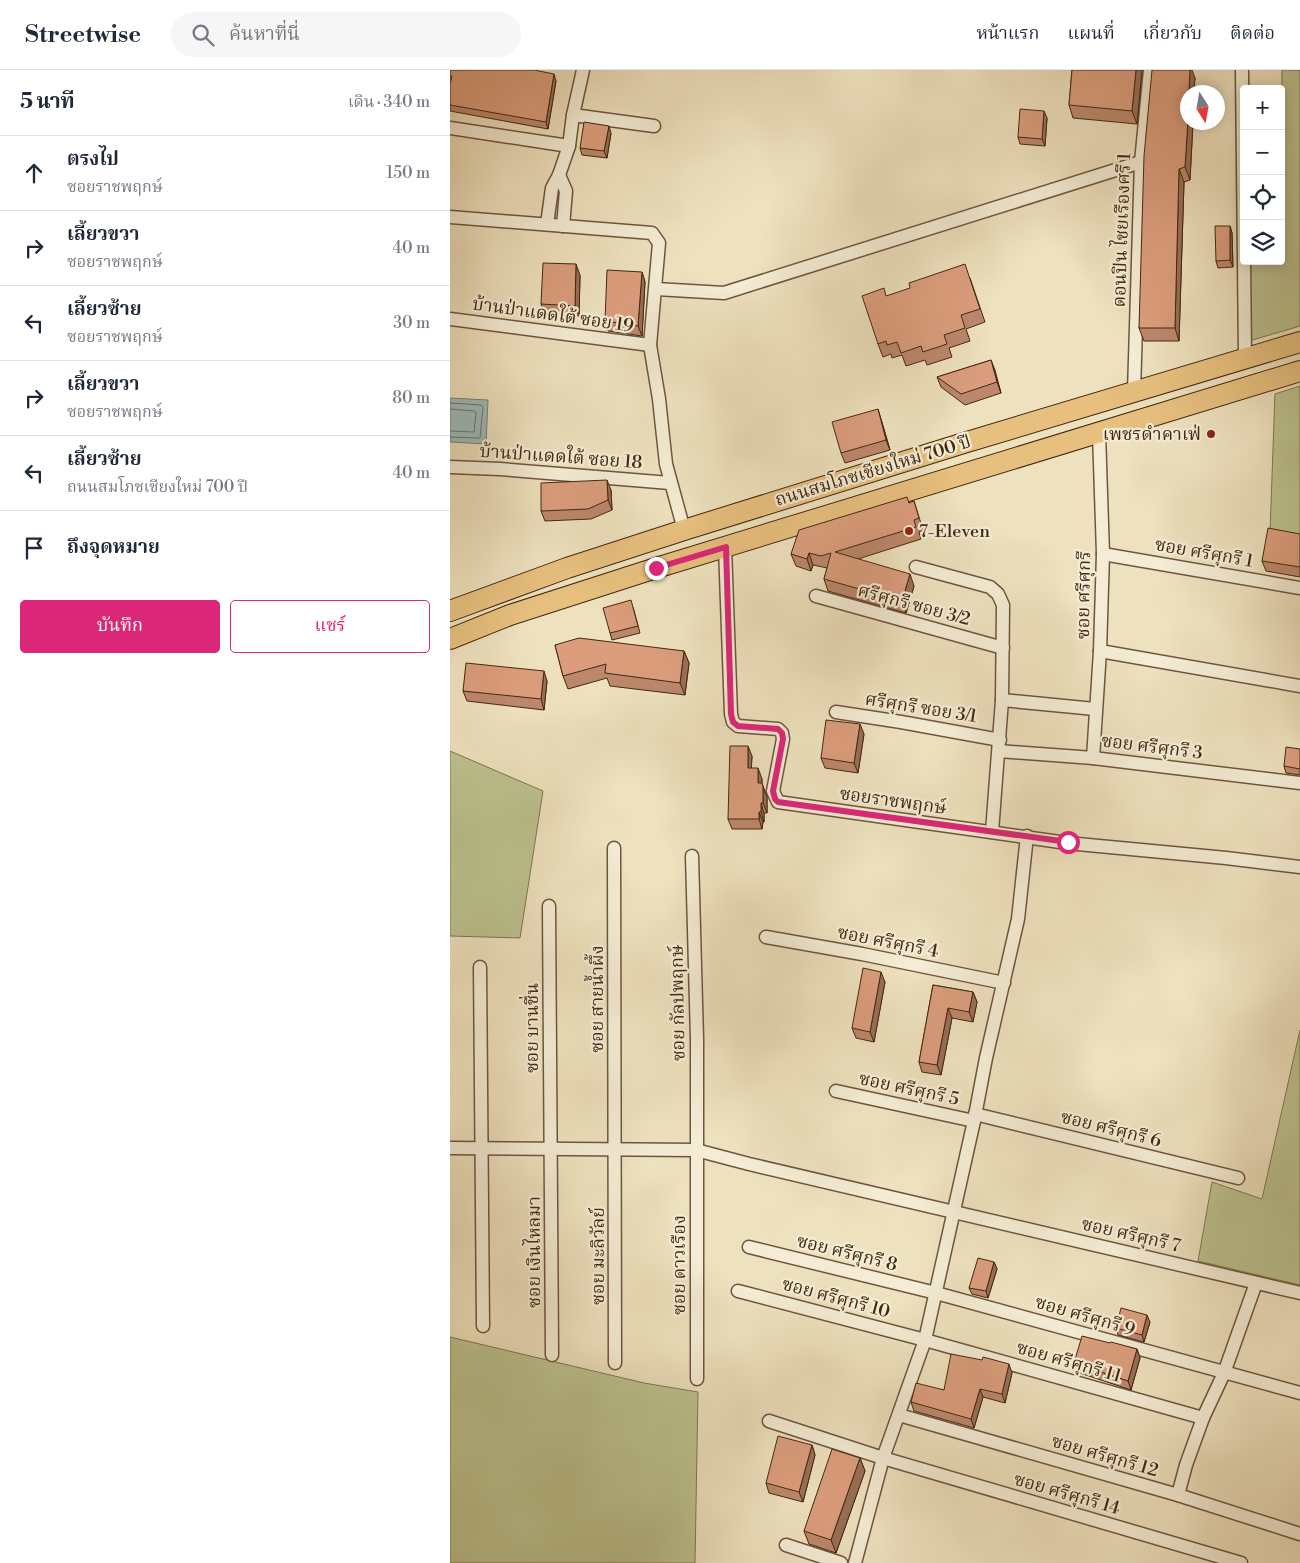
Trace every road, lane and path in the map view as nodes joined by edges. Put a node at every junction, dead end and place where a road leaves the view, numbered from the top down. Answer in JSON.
{"nodes":[{"id":1,"x":581,"y":70,"type":"edge"},
{"id":2,"x":1150,"y":70,"type":"edge"},
{"id":3,"x":1242,"y":70,"type":"edge"},
{"id":4,"x":573,"y":114,"type":"junction"},
{"id":5,"x":654,"y":126,"type":"dead end"},
{"id":6,"x":450,"y":128,"type":"edge"},
{"id":7,"x":569,"y":146,"type":"junction"},
{"id":8,"x":1141,"y":162,"type":"junction"},
{"id":9,"x":559,"y":175,"type":"junction"},
{"id":10,"x":450,"y":217,"type":"edge"},
{"id":11,"x":1244,"y":220,"type":"edge"},
{"id":12,"x":547,"y":224,"type":"junction"},
{"id":13,"x":563,"y":226,"type":"junction"},
{"id":14,"x":1244,"y":265,"type":"edge"},
{"id":15,"x":656,"y":289,"type":"junction"},
{"id":16,"x":450,"y":319,"type":"edge"},
{"id":17,"x":1300,"y":342,"type":"edge"},
{"id":18,"x":650,"y":346,"type":"junction"},
{"id":19,"x":1245,"y":358,"type":"junction"},
{"id":20,"x":1300,"y":371,"type":"edge"},
{"id":21,"x":1134,"y":392,"type":"junction"},
{"id":22,"x":1099,"y":433,"type":"junction"},
{"id":23,"x":450,"y":467,"type":"edge"},
{"id":24,"x":670,"y":483,"type":"junction"},
{"id":25,"x":684,"y":530,"type":"junction"},
{"id":26,"x":726,"y":547,"type":"junction"},
{"id":27,"x":1103,"y":554,"type":"junction"},
{"id":28,"x":916,"y":567,"type":"dead end"},
{"id":29,"x":1300,"y":588,"type":"edge"},
{"id":30,"x":816,"y":596,"type":"dead end"},
{"id":31,"x":450,"y":611,"type":"edge"},
{"id":32,"x":450,"y":639,"type":"edge"},
{"id":33,"x":1002,"y":648,"type":"junction"},
{"id":34,"x":1100,"y":651,"type":"junction"},
{"id":35,"x":1300,"y":686,"type":"edge"},
{"id":36,"x":1002,"y":700,"type":"junction"},
{"id":37,"x":1095,"y":709,"type":"junction"},
{"id":38,"x":836,"y":712,"type":"dead end"},
{"id":39,"x":999,"y":745,"type":"junction"},
{"id":40,"x":1094,"y":758,"type":"junction"},
{"id":41,"x":1300,"y":783,"type":"edge"},
{"id":42,"x":992,"y":832,"type":"junction"},
{"id":43,"x":1027,"y":836,"type":"junction"},
{"id":44,"x":614,"y":848,"type":"dead end"},
{"id":45,"x":692,"y":856,"type":"dead end"},
{"id":46,"x":1300,"y":868,"type":"edge"},
{"id":47,"x":549,"y":906,"type":"dead end"},
{"id":48,"x":766,"y":937,"type":"dead end"},
{"id":49,"x":480,"y":968,"type":"dead end"},
{"id":50,"x":1004,"y":984,"type":"junction"},
{"id":51,"x":836,"y":1091,"type":"dead end"},
{"id":52,"x":974,"y":1118,"type":"junction"},
{"id":53,"x":450,"y":1148,"type":"edge"},
{"id":54,"x":482,"y":1148,"type":"junction"},
{"id":55,"x":551,"y":1148,"type":"junction"},
{"id":56,"x":615,"y":1149,"type":"junction"},
{"id":57,"x":696,"y":1150,"type":"junction"},
{"id":58,"x":1238,"y":1178,"type":"dead end"},
{"id":59,"x":954,"y":1211,"type":"junction"},
{"id":60,"x":749,"y":1246,"type":"dead end"},
{"id":61,"x":1256,"y":1283,"type":"junction"},
{"id":62,"x":738,"y":1291,"type":"dead end"},
{"id":63,"x":936,"y":1293,"type":"junction"},
{"id":64,"x":1300,"y":1293,"type":"edge"},
{"id":65,"x":483,"y":1326,"type":"dead end"},
{"id":66,"x":925,"y":1340,"type":"junction"},
{"id":67,"x":552,"y":1355,"type":"dead end"},
{"id":68,"x":615,"y":1363,"type":"dead end"},
{"id":69,"x":1224,"y":1373,"type":"junction"},
{"id":70,"x":697,"y":1379,"type":"dead end"},
{"id":71,"x":1300,"y":1392,"type":"edge"},
{"id":72,"x":899,"y":1415,"type":"junction"},
{"id":73,"x":1203,"y":1418,"type":"junction"},
{"id":74,"x":769,"y":1421,"type":"dead end"},
{"id":75,"x":884,"y":1458,"type":"junction"},
{"id":76,"x":1178,"y":1495,"type":"junction"},
{"id":77,"x":1300,"y":1534,"type":"edge"},
{"id":78,"x":786,"y":1545,"type":"dead end"},
{"id":79,"x":841,"y":1563,"type":"edge"},
{"id":80,"x":855,"y":1563,"type":"edge"},
{"id":81,"x":1240,"y":1563,"type":"edge"}],
"edges":[{"from":1,"to":4,"type":"street"},
{"from":2,"to":8,"type":"street","name":"ดอนปิน ไชยเรืองศรี 1"},
{"from":3,"to":11,"type":"street"},
{"from":4,"to":5,"type":"street"},
{"from":4,"to":7,"type":"street"},
{"from":6,"to":7,"type":"street"},
{"from":7,"to":9,"type":"street"},
{"from":8,"to":15,"type":"street"},
{"from":8,"to":21,"type":"street","name":"ดอนปิน ไชยเรืองศรี 1"},
{"from":9,"to":12,"type":"street"},
{"from":9,"to":13,"type":"street"},
{"from":10,"to":12,"type":"street"},
{"from":12,"to":13,"type":"street"},
{"from":13,"to":15,"type":"street"},
{"from":14,"to":19,"type":"street"},
{"from":15,"to":18,"type":"street"},
{"from":16,"to":18,"type":"street","name":"บ้านป่าแดดใต้ ซอย 19"},
{"from":17,"to":19,"type":"main road","name":"ถนนสมโภชเชียงใหม่ 700 ปี"},
{"from":18,"to":24,"type":"street"},
{"from":19,"to":21,"type":"main road","name":"ถนนสมโภชเชียงใหม่ 700 ปี"},
{"from":20,"to":22,"type":"main road","name":"ถนนสมโภชเชียงใหม่ 700 ปี"},
{"from":21,"to":25,"type":"main road","name":"ถนนสมโภชเชียงใหม่ 700 ปี"},
{"from":22,"to":26,"type":"main road","name":"ถนนสมโภชเชียงใหม่ 700 ปี"},
{"from":22,"to":27,"type":"street","name":"ซอย ศรีศุกรี"},
{"from":23,"to":24,"type":"street","name":"บ้านป่าแดดใต้ ซอย 18"},
{"from":24,"to":25,"type":"street"},
{"from":25,"to":31,"type":"main road","name":"ถนนสมโภชเชียงใหม่ 700 ปี"},
{"from":26,"to":32,"type":"main road","name":"ถนนสมโภชเชียงใหม่ 700 ปี"},
{"from":26,"to":42,"type":"street","name":"ซอยราชพฤกษ์"},
{"from":27,"to":29,"type":"street","name":"ซอย ศรีศุกรี 1"},
{"from":27,"to":34,"type":"street","name":"ซอย ศรีศุกรี"},
{"from":28,"to":33,"type":"street"},
{"from":30,"to":33,"type":"street","name":"ศรีศุกรี ซอย 3/2"},
{"from":33,"to":36,"type":"street"},
{"from":34,"to":35,"type":"street"},
{"from":34,"to":37,"type":"street","name":"ซอย ศรีศุกรี"},
{"from":36,"to":37,"type":"street"},
{"from":36,"to":39,"type":"street"},
{"from":37,"to":40,"type":"street","name":"ซอย ศรีศุกรี"},
{"from":38,"to":39,"type":"street","name":"ศรีศุกรี ซอย 3/1"},
{"from":39,"to":40,"type":"street","name":"ซอย ศรีศุกรี 3"},
{"from":39,"to":42,"type":"street"},
{"from":40,"to":41,"type":"street","name":"ซอย ศรีศุกรี 3"},
{"from":42,"to":43,"type":"street","name":"ซอยราชพฤกษ์"},
{"from":43,"to":46,"type":"street","name":"ซอยราชพฤกษ์"},
{"from":43,"to":50,"type":"street"},
{"from":44,"to":56,"type":"street","name":"ซอย สายน้ำผึ้ง"},
{"from":45,"to":57,"type":"street","name":"ซอย กัลปพฤกษ์"},
{"from":47,"to":55,"type":"street","name":"ซอย บานชื่น"},
{"from":48,"to":50,"type":"street","name":"ซอย ศรีศุกรี 4"},
{"from":49,"to":54,"type":"street"},
{"from":50,"to":52,"type":"street"},
{"from":51,"to":52,"type":"street","name":"ซอย ศรีศุกรี 5"},
{"from":52,"to":58,"type":"street","name":"ซอย ศรีศุกรี 6"},
{"from":52,"to":59,"type":"street"},
{"from":53,"to":54,"type":"street","name":"ซอย ศรีศุกรี 7"},
{"from":54,"to":55,"type":"street","name":"ซอย ศรีศุกรี 7"},
{"from":54,"to":65,"type":"street"},
{"from":55,"to":56,"type":"street","name":"ซอย ศรีศุกรี 7"},
{"from":55,"to":67,"type":"street","name":"ซอย เงินไหลมา"},
{"from":56,"to":57,"type":"street","name":"ซอย ศรีศุกรี 7"},
{"from":56,"to":68,"type":"street","name":"ซอย มะลิวัลย์"},
{"from":57,"to":59,"type":"street","name":"ซอย ศรีศุกรี 7"},
{"from":57,"to":70,"type":"street","name":"ซอย ดาวเรือง"},
{"from":59,"to":61,"type":"street","name":"ซอย ศรีศุกรี 7"},
{"from":59,"to":63,"type":"street"},
{"from":60,"to":63,"type":"street","name":"ซอย ศรีศุกรี 8"},
{"from":61,"to":64,"type":"street","name":"ซอย ศรีศุกรี 7"},
{"from":61,"to":69,"type":"street"},
{"from":62,"to":66,"type":"street","name":"ซอย ศรีศุกรี 10"},
{"from":63,"to":66,"type":"street"},
{"from":63,"to":69,"type":"street","name":"ซอย ศรีศุกรี 9"},
{"from":66,"to":72,"type":"street"},
{"from":66,"to":73,"type":"street","name":"ซอย ศรีศุกรี 11"},
{"from":69,"to":71,"type":"street","name":"ซอย ศรีศุกรี 9"},
{"from":69,"to":73,"type":"street"},
{"from":72,"to":75,"type":"street"},
{"from":72,"to":76,"type":"street","name":"ซอย ศรีศุกรี 12"},
{"from":73,"to":76,"type":"street"},
{"from":74,"to":75,"type":"street","name":"ซอย ศรีศุกรี 14"},
{"from":75,"to":80,"type":"street"},
{"from":75,"to":81,"type":"street","name":"ซอย ศรีศุกรี 14"},
{"from":76,"to":77,"type":"street","name":"ซอย ศรีศุกรี 12"},
{"from":78,"to":79,"type":"street"}]}
